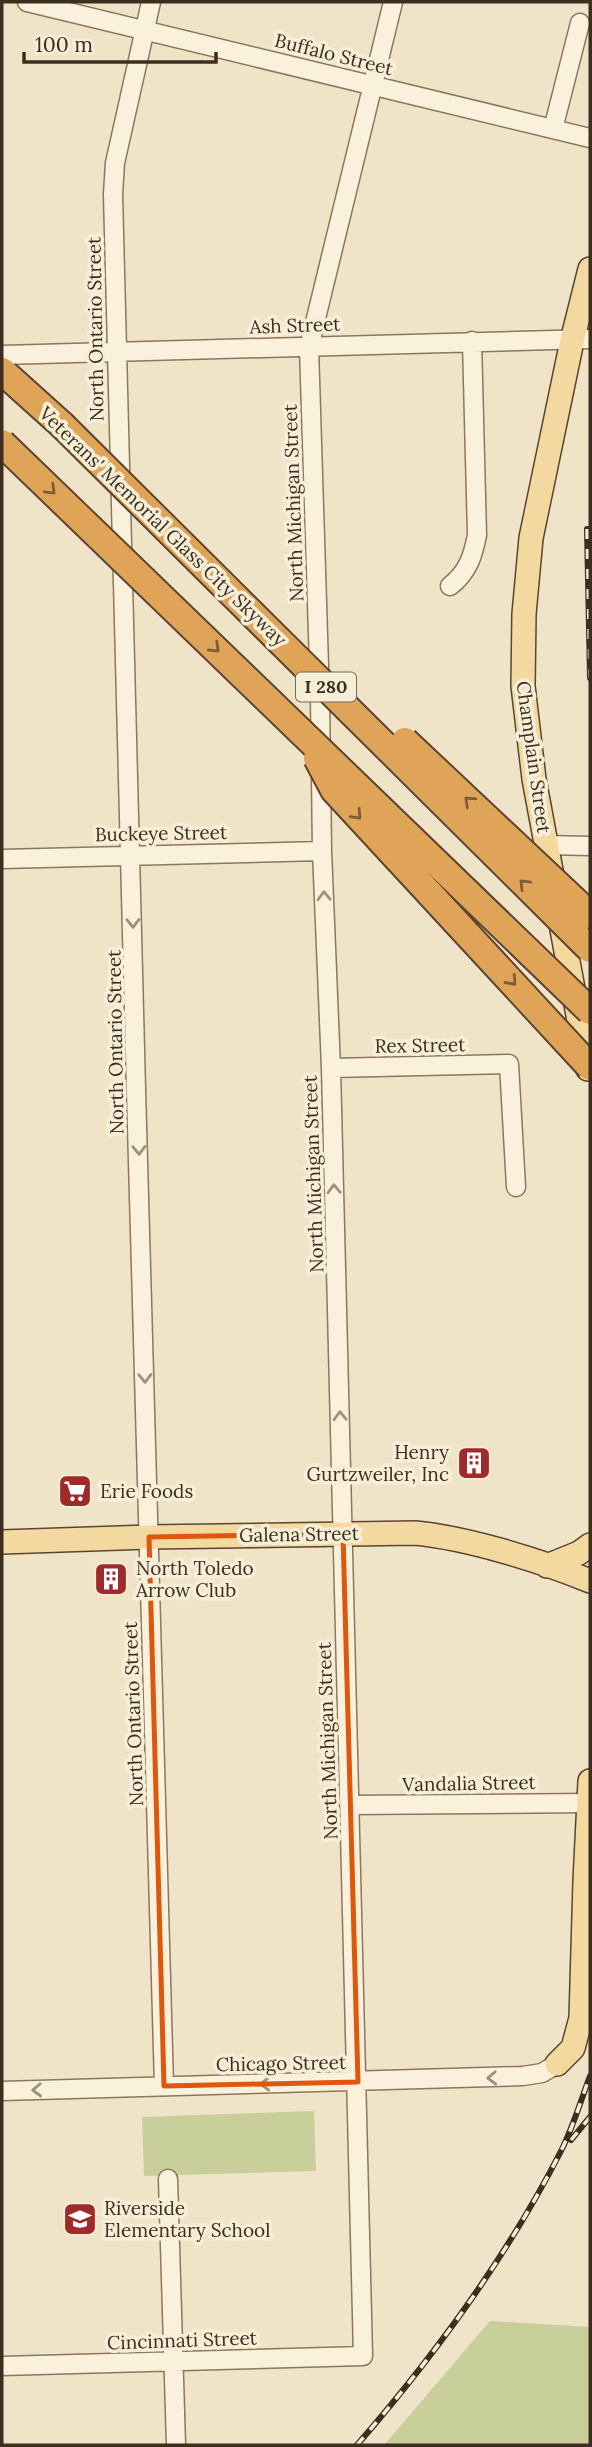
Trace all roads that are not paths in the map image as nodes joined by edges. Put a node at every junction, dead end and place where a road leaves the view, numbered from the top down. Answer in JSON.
{"nodes":[{"id":1,"x":27,"y":2,"type":"edge"},
{"id":2,"x":151,"y":2,"type":"edge"},
{"id":3,"x":393,"y":2,"type":"edge"},
{"id":4,"x":580,"y":23,"type":"dead end"},
{"id":5,"x":144,"y":30,"type":"junction"},
{"id":6,"x":373,"y":86,"type":"junction"},
{"id":7,"x":553,"y":129,"type":"junction"},
{"id":8,"x":590,"y":138,"type":"edge"},
{"id":9,"x":590,"y":269,"type":"edge"},
{"id":10,"x":581,"y":340,"type":"edge"},
{"id":11,"x":472,"y":341,"type":"junction"},
{"id":12,"x":309,"y":347,"type":"junction"},
{"id":13,"x":117,"y":351,"type":"junction"},
{"id":14,"x":2,"y":355,"type":"edge"},
{"id":15,"x":2,"y":371,"type":"edge"},
{"id":16,"x":62,"y":425,"type":"junction"},
{"id":17,"x":2,"y":443,"type":"edge"},
{"id":18,"x":450,"y":586,"type":"dead end"},
{"id":19,"x":307,"y":738,"type":"junction"},
{"id":20,"x":590,"y":846,"type":"edge"},
{"id":21,"x":322,"y":851,"type":"junction"},
{"id":22,"x":548,"y":854,"type":"junction"},
{"id":23,"x":131,"y":855,"type":"junction"},
{"id":24,"x":2,"y":859,"type":"edge"},
{"id":25,"x":590,"y":915,"type":"edge"},
{"id":26,"x":590,"y":949,"type":"edge"},
{"id":27,"x":590,"y":1012,"type":"edge"},
{"id":28,"x":331,"y":1068,"type":"junction"},
{"id":29,"x":590,"y":1071,"type":"edge"},
{"id":30,"x":516,"y":1187,"type":"dead end"},
{"id":31,"x":343,"y":1534,"type":"junction"},
{"id":32,"x":149,"y":1537,"type":"junction"},
{"id":33,"x":2,"y":1542,"type":"edge"},
{"id":34,"x":590,"y":1545,"type":"edge"},
{"id":35,"x":547,"y":1566,"type":"junction"},
{"id":36,"x":590,"y":1581,"type":"edge"},
{"id":37,"x":590,"y":1792,"type":"edge"},
{"id":38,"x":349,"y":1805,"type":"junction"},
{"id":39,"x":557,"y":2064,"type":"joint"},
{"id":40,"x":358,"y":2082,"type":"junction"},
{"id":41,"x":164,"y":2086,"type":"junction"},
{"id":42,"x":2,"y":2091,"type":"edge"},
{"id":43,"x":168,"y":2179,"type":"dead end"},
{"id":44,"x":363,"y":2356,"type":"joint"},
{"id":45,"x":173,"y":2361,"type":"junction"},
{"id":46,"x":2,"y":2366,"type":"edge"},
{"id":47,"x":176,"y":2445,"type":"edge"}],
"edges":[{"from":1,"to":5,"type":"street","name":"Buffalo Street"},
{"from":2,"to":5,"type":"street","name":"North Ontario Street"},
{"from":3,"to":6,"type":"street","name":"North Michigan Street"},
{"from":4,"to":7,"type":"street"},
{"from":5,"to":6,"type":"street","name":"Buffalo Street"},
{"from":5,"to":13,"type":"street","name":"North Ontario Street"},
{"from":6,"to":7,"type":"street","name":"Buffalo Street"},
{"from":6,"to":12,"type":"street","name":"North Michigan Street"},
{"from":7,"to":8,"type":"street","name":"Buffalo Street"},
{"from":9,"to":10,"type":"main road","name":"Champlain Street"},
{"from":10,"to":11,"type":"street","name":"Ash Street"},
{"from":10,"to":22,"type":"main road","name":"Champlain Street"},
{"from":11,"to":12,"type":"street","name":"Ash Street"},
{"from":11,"to":18,"type":"street"},
{"from":12,"to":13,"type":"street","name":"Ash Street"},
{"from":12,"to":21,"type":"street","name":"North Michigan Street"},
{"from":13,"to":14,"type":"street","name":"Ash Street"},
{"from":13,"to":23,"type":"street","name":"North Ontario Street"},
{"from":15,"to":16,"type":"highway","name":"Veterans' Memorial Glass City Skyway","number":"I 280"},
{"from":25,"to":16,"type":"highway","one_way":true,"bridge":true},
{"from":26,"to":16,"type":"highway","name":"Veterans' Memorial Glass City Skyway","number":"I 280","one_way":true,"bridge":true},
{"from":17,"to":19,"type":"highway","number":"I 280","one_way":true,"bridge":true},
{"from":19,"to":27,"type":"highway","number":"I 280","bridge":true},
{"from":19,"to":29,"type":"highway","one_way":true,"bridge":true},
{"from":20,"to":22,"type":"street"},
{"from":21,"to":23,"type":"street","name":"Buckeye Street"},
{"from":28,"to":21,"type":"street","name":"North Michigan Street","one_way":true},
{"from":22,"to":29,"type":"main road","name":"Champlain Street","bridge":true},
{"from":23,"to":24,"type":"street","name":"Buckeye Street"},
{"from":23,"to":32,"type":"street","name":"North Ontario Street","one_way":true},
{"from":28,"to":30,"type":"street","name":"Rex Street"},
{"from":31,"to":28,"type":"street","name":"North Michigan Street","one_way":true},
{"from":31,"to":32,"type":"main road","name":"Galena Street"},
{"from":31,"to":35,"type":"main road","name":"Galena Street"},
{"from":31,"to":38,"type":"street","name":"North Michigan Street"},
{"from":32,"to":33,"type":"main road","name":"Galena Street"},
{"from":32,"to":41,"type":"street","name":"North Ontario Street"},
{"from":34,"to":35,"type":"main road"},
{"from":35,"to":36,"type":"main road","name":"Galena Street"},
{"from":37,"to":38,"type":"street","name":"Vandalia Street"},
{"from":37,"to":39,"type":"main road"},
{"from":38,"to":40,"type":"street","name":"North Michigan Street"},
{"from":39,"to":40,"type":"street","name":"Chicago Street","one_way":true},
{"from":40,"to":41,"type":"street","name":"Chicago Street","one_way":true},
{"from":40,"to":44,"type":"street","name":"North Michigan Street"},
{"from":41,"to":42,"type":"street","name":"Chicago Street","one_way":true},
{"from":43,"to":45,"type":"street"},
{"from":44,"to":45,"type":"street","name":"Cincinnati Street"},
{"from":45,"to":46,"type":"street","name":"Cincinnati Street"},
{"from":45,"to":47,"type":"street"}]}
